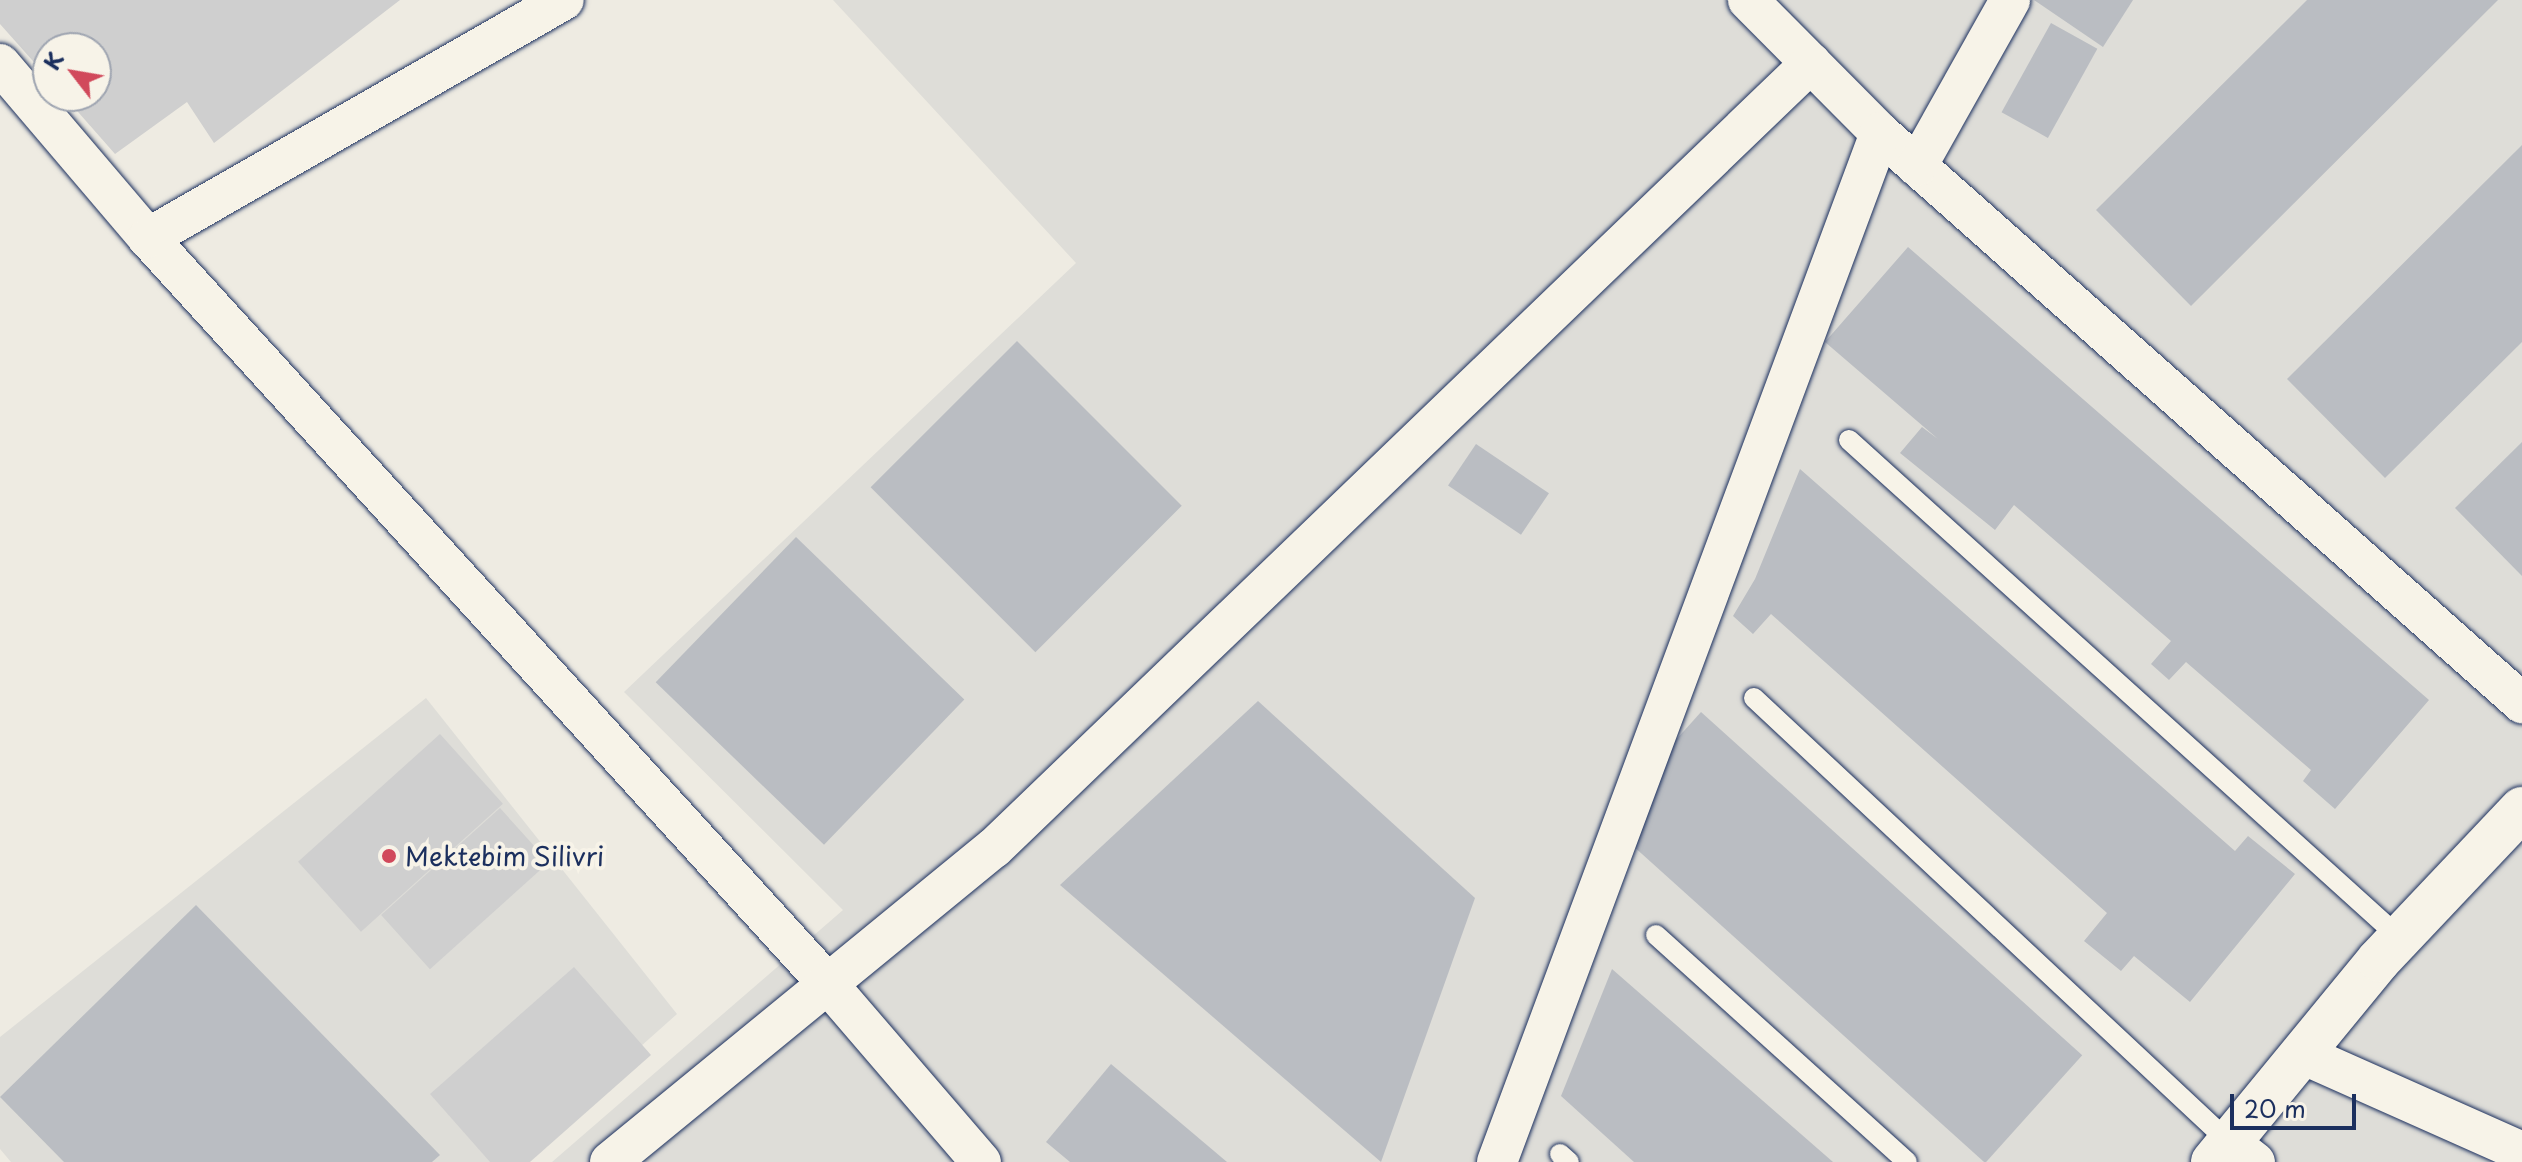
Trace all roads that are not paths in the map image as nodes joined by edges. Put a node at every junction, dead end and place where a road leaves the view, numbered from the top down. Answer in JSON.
{"nodes":[{"id":1,"x":564,"y":0,"type":"edge"},
{"id":2,"x":1748,"y":0,"type":"edge"},
{"id":3,"x":2010,"y":0,"type":"edge"},
{"id":4,"x":1811,"y":63,"type":"junction"},
{"id":5,"x":0,"y":64,"type":"edge"},
{"id":6,"x":1880,"y":133,"type":"junction"},
{"id":7,"x":1917,"y":166,"type":"junction"},
{"id":8,"x":148,"y":238,"type":"junction"},
{"id":9,"x":1849,"y":440,"type":"dead end"},
{"id":10,"x":1754,"y":698,"type":"dead end"},
{"id":11,"x":2522,"y":703,"type":"edge"},
{"id":12,"x":2522,"y":809,"type":"edge"},
{"id":13,"x":1656,"y":935,"type":"dead end"},
{"id":14,"x":2401,"y":939,"type":"junction"},
{"id":15,"x":827,"y":983,"type":"junction"},
{"id":16,"x":2302,"y":1054,"type":"junction"},
{"id":17,"x":2522,"y":1152,"type":"edge"},
{"id":18,"x":2232,"y":1155,"type":"edge"},
{"id":19,"x":610,"y":1162,"type":"edge"},
{"id":20,"x":981,"y":1162,"type":"edge"},
{"id":21,"x":1497,"y":1162,"type":"edge"},
{"id":22,"x":1907,"y":1162,"type":"edge"}],
"edges":[{"from":1,"to":8,"type":"street"},
{"from":2,"to":4,"type":"street"},
{"from":3,"to":7,"type":"street"},
{"from":4,"to":6,"type":"street"},
{"from":4,"to":15,"type":"street"},
{"from":5,"to":8,"type":"street"},
{"from":6,"to":7,"type":"street"},
{"from":6,"to":21,"type":"street"},
{"from":7,"to":11,"type":"street"},
{"from":8,"to":15,"type":"street"},
{"from":9,"to":14,"type":"lane"},
{"from":10,"to":18,"type":"lane"},
{"from":12,"to":14,"type":"main road"},
{"from":13,"to":22,"type":"lane"},
{"from":14,"to":16,"type":"main road"},
{"from":15,"to":19,"type":"street"},
{"from":15,"to":20,"type":"street"},
{"from":16,"to":17,"type":"street"},
{"from":16,"to":18,"type":"main road"}]}
